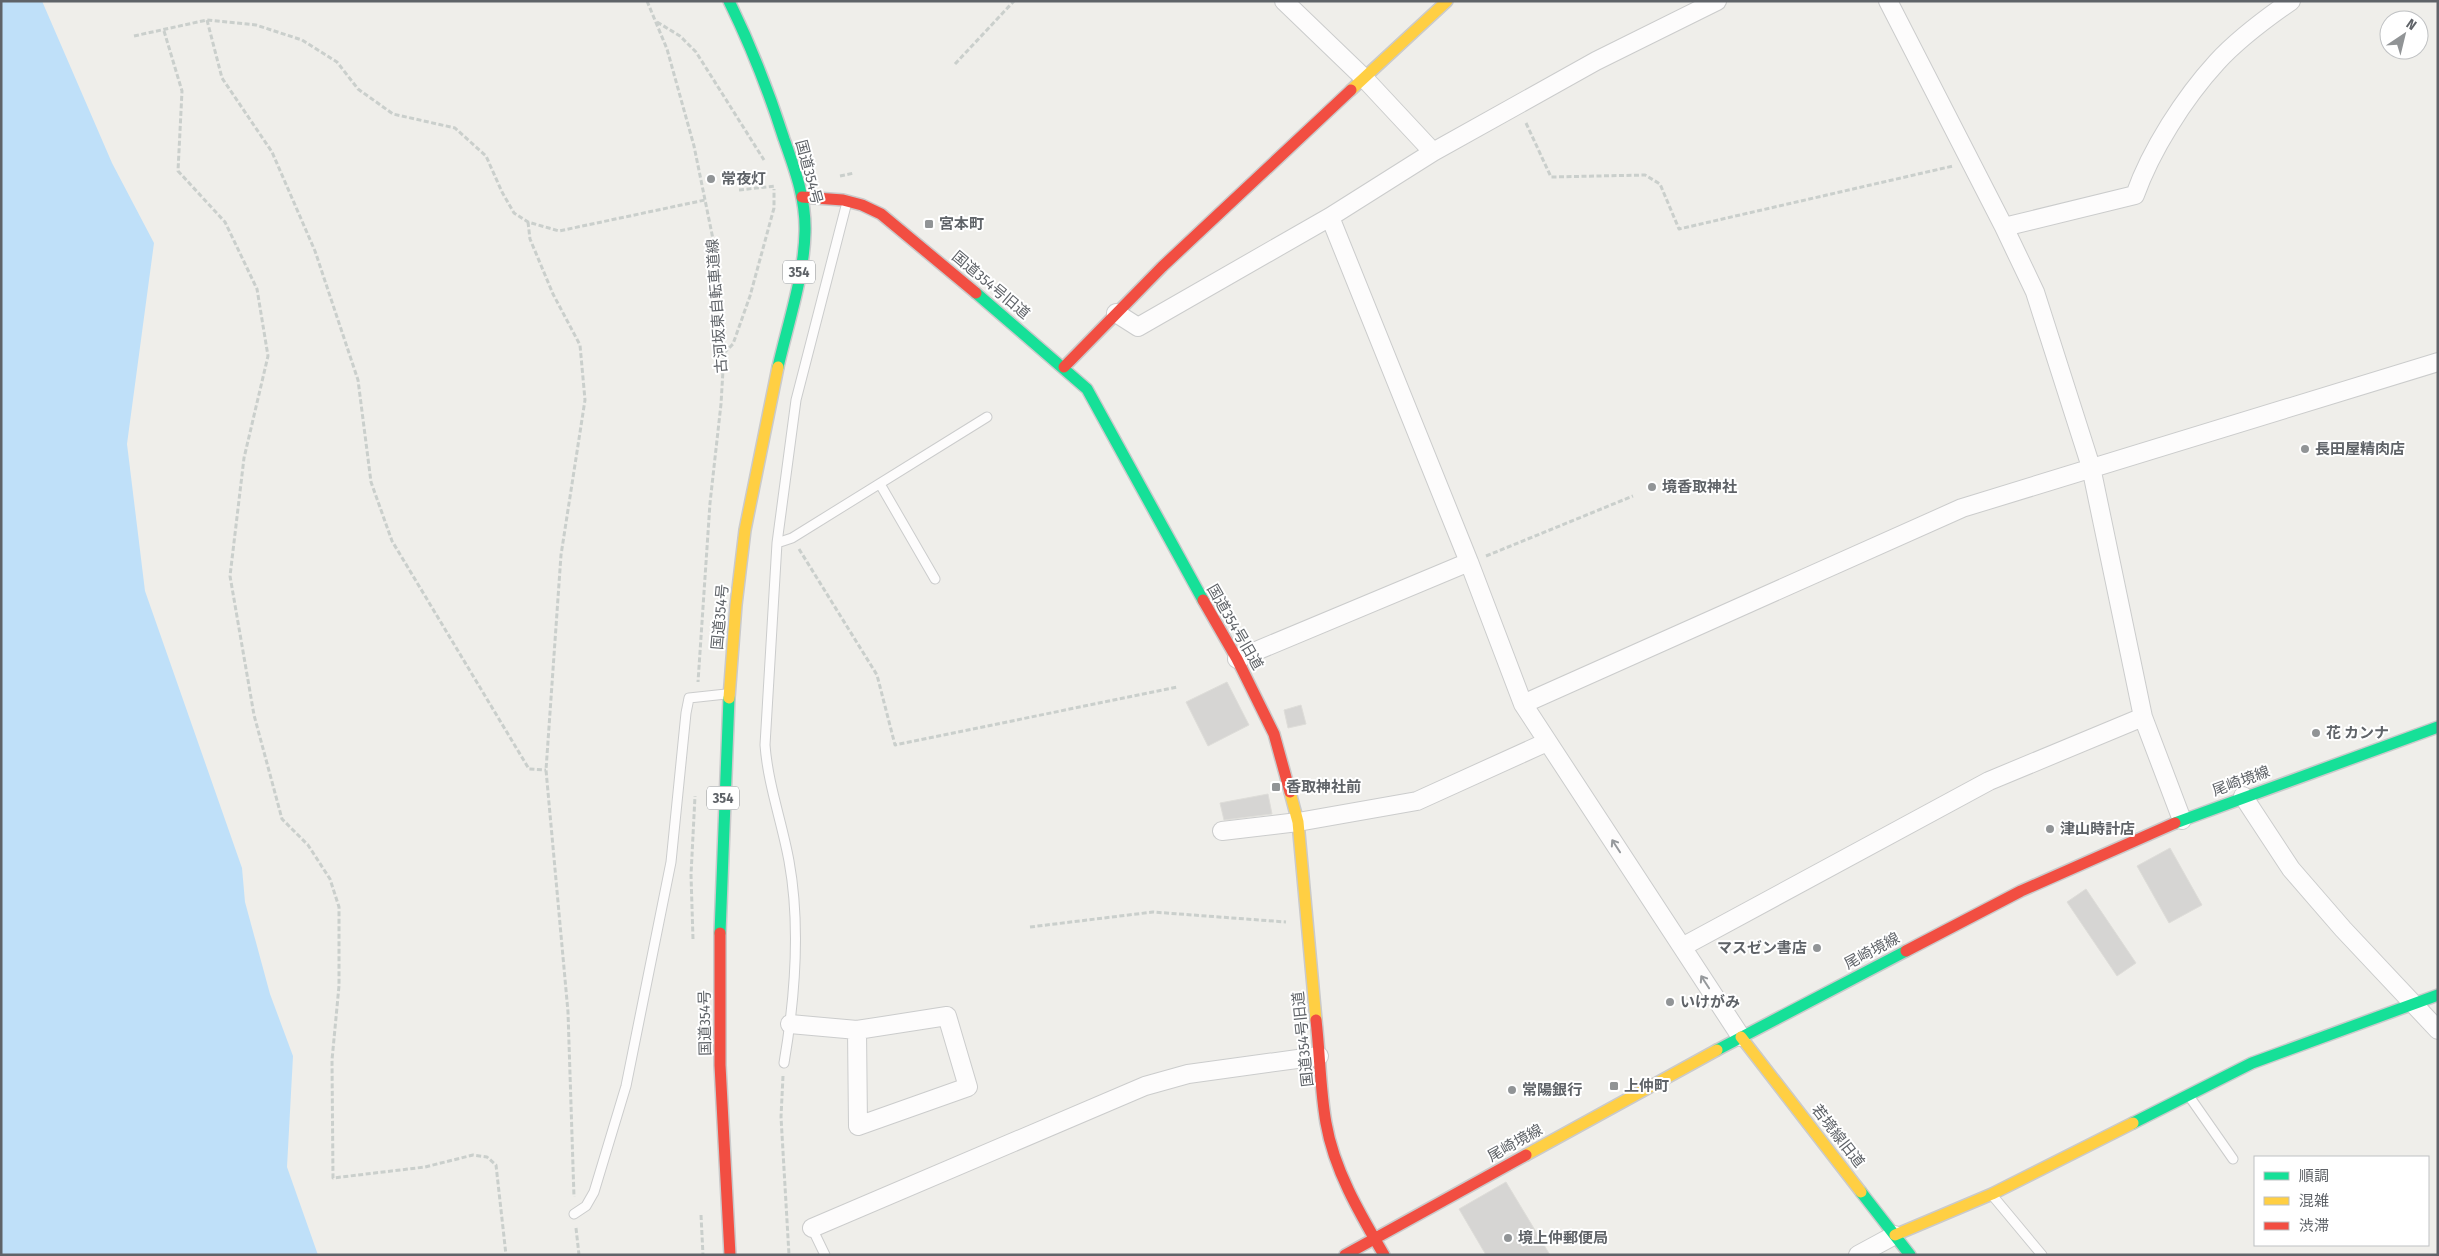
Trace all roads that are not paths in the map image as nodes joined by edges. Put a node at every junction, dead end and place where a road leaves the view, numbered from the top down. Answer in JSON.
{"nodes":[{"id":1,"x":729,"y":1,"type":"edge"},
{"id":2,"x":1284,"y":1,"type":"edge"},
{"id":3,"x":1447,"y":1,"type":"edge"},
{"id":4,"x":1717,"y":1,"type":"edge"},
{"id":5,"x":1888,"y":1,"type":"edge"},
{"id":6,"x":2291,"y":1,"type":"edge"},
{"id":7,"x":1697,"y":5,"type":"edge"},
{"id":8,"x":1364,"y":78,"type":"junction"},
{"id":9,"x":1433,"y":152,"type":"junction"},
{"id":10,"x":802,"y":197,"type":"junction"},
{"id":11,"x":848,"y":200,"type":"junction"},
{"id":12,"x":1330,"y":217,"type":"junction"},
{"id":13,"x":2004,"y":227,"type":"junction"},
{"id":14,"x":1116,"y":313,"type":"junction"},
{"id":15,"x":2438,"y":362,"type":"edge"},
{"id":16,"x":1064,"y":367,"type":"junction"},
{"id":17,"x":987,"y":417,"type":"dead end"},
{"id":18,"x":2091,"y":467,"type":"junction"},
{"id":19,"x":880,"y":484,"type":"junction"},
{"id":20,"x":777,"y":543,"type":"junction"},
{"id":21,"x":1469,"y":562,"type":"junction"},
{"id":22,"x":935,"y":579,"type":"dead end"},
{"id":23,"x":1237,"y":659,"type":"junction"},
{"id":24,"x":730,"y":694,"type":"junction"},
{"id":25,"x":1523,"y":704,"type":"junction"},
{"id":26,"x":2144,"y":717,"type":"junction"},
{"id":27,"x":2438,"y":727,"type":"edge"},
{"id":28,"x":1547,"y":742,"type":"junction"},
{"id":29,"x":2243,"y":796,"type":"junction"},
{"id":30,"x":2182,"y":820,"type":"junction"},
{"id":31,"x":1298,"y":822,"type":"junction"},
{"id":32,"x":1222,"y":831,"type":"dead end"},
{"id":33,"x":1682,"y":947,"type":"junction"},
{"id":34,"x":2438,"y":995,"type":"edge"},
{"id":35,"x":2414,"y":1003,"type":"junction"},
{"id":36,"x":790,"y":1024,"type":"junction"},
{"id":37,"x":857,"y":1030,"type":"junction"},
{"id":38,"x":2438,"y":1030,"type":"edge"},
{"id":39,"x":1741,"y":1037,"type":"junction"},
{"id":40,"x":1319,"y":1056,"type":"junction"},
{"id":41,"x":784,"y":1063,"type":"road end"},
{"id":42,"x":2189,"y":1096,"type":"junction"},
{"id":43,"x":2233,"y":1159,"type":"dead end"},
{"id":44,"x":1992,"y":1194,"type":"junction"},
{"id":45,"x":574,"y":1214,"type":"road end"},
{"id":46,"x":812,"y":1228,"type":"joint"},
{"id":47,"x":1895,"y":1235,"type":"junction"},
{"id":48,"x":1374,"y":1239,"type":"junction"},
{"id":49,"x":730,"y":1255,"type":"edge"},
{"id":50,"x":825,"y":1255,"type":"edge"},
{"id":51,"x":1345,"y":1255,"type":"edge"},
{"id":52,"x":1384,"y":1255,"type":"edge"},
{"id":53,"x":1858,"y":1255,"type":"edge"},
{"id":54,"x":1910,"y":1255,"type":"edge"},
{"id":55,"x":2042,"y":1255,"type":"edge"}],
"edges":[{"from":1,"to":10,"type":"main road","name":"国道354号","number":"354"},
{"from":2,"to":8,"type":"street"},
{"from":3,"to":8,"type":"main road"},
{"from":4,"to":7,"type":"street"},
{"from":5,"to":13,"type":"street"},
{"from":6,"to":13,"type":"street"},
{"from":7,"to":9,"type":"street"},
{"from":8,"to":9,"type":"street"},
{"from":8,"to":14,"type":"main road"},
{"from":9,"to":12,"type":"street"},
{"from":10,"to":11,"type":"main road","name":"国道354号旧道"},
{"from":10,"to":24,"type":"main road","name":"国道354号","number":"354"},
{"from":11,"to":16,"type":"main road","name":"国道354号旧道"},
{"from":11,"to":20,"type":"lane"},
{"from":12,"to":14,"type":"street"},
{"from":12,"to":21,"type":"street"},
{"from":13,"to":18,"type":"street"},
{"from":14,"to":16,"type":"main road"},
{"from":15,"to":18,"type":"street"},
{"from":16,"to":23,"type":"main road","name":"国道354号旧道"},
{"from":17,"to":19,"type":"lane"},
{"from":18,"to":25,"type":"street"},
{"from":18,"to":26,"type":"street"},
{"from":19,"to":20,"type":"lane"},
{"from":19,"to":22,"type":"lane"},
{"from":20,"to":36,"type":"lane"},
{"from":21,"to":23,"type":"street"},
{"from":21,"to":25,"type":"street"},
{"from":23,"to":31,"type":"main road","name":"国道354号旧道"},
{"from":24,"to":45,"type":"lane"},
{"from":24,"to":49,"type":"main road","name":"国道354号","number":"354"},
{"from":25,"to":28,"type":"street"},
{"from":26,"to":30,"type":"street"},
{"from":26,"to":33,"type":"street"},
{"from":27,"to":29,"type":"main road","name":"尾崎境線"},
{"from":28,"to":31,"type":"street"},
{"from":33,"to":28,"type":"street","one_way":true},
{"from":29,"to":30,"type":"main road","name":"尾崎境線"},
{"from":29,"to":35,"type":"street"},
{"from":30,"to":39,"type":"main road","name":"尾崎境線"},
{"from":31,"to":32,"type":"street"},
{"from":31,"to":40,"type":"main road","name":"国道354号旧道"},
{"from":39,"to":33,"type":"street","one_way":true},
{"from":34,"to":35,"type":"main road"},
{"from":35,"to":38,"type":"street"},
{"from":35,"to":42,"type":"main road"},
{"from":36,"to":37,"type":"street"},
{"from":36,"to":41,"type":"lane"},
{"from":37,"to":37,"type":"street"},
{"from":39,"to":47,"type":"main road","name":"若境線旧道"},
{"from":39,"to":48,"type":"main road","name":"尾崎境線"},
{"from":40,"to":46,"type":"street"},
{"from":40,"to":48,"type":"main road","name":"国道354号旧道"},
{"from":42,"to":43,"type":"lane"},
{"from":42,"to":44,"type":"main road"},
{"from":44,"to":47,"type":"main road"},
{"from":44,"to":55,"type":"lane"},
{"from":46,"to":50,"type":"lane"},
{"from":47,"to":53,"type":"street"},
{"from":47,"to":54,"type":"main road","name":"若境線旧道"},
{"from":48,"to":51,"type":"main road","name":"尾崎境線"},
{"from":48,"to":52,"type":"main road","name":"国道354号旧道"}]}
